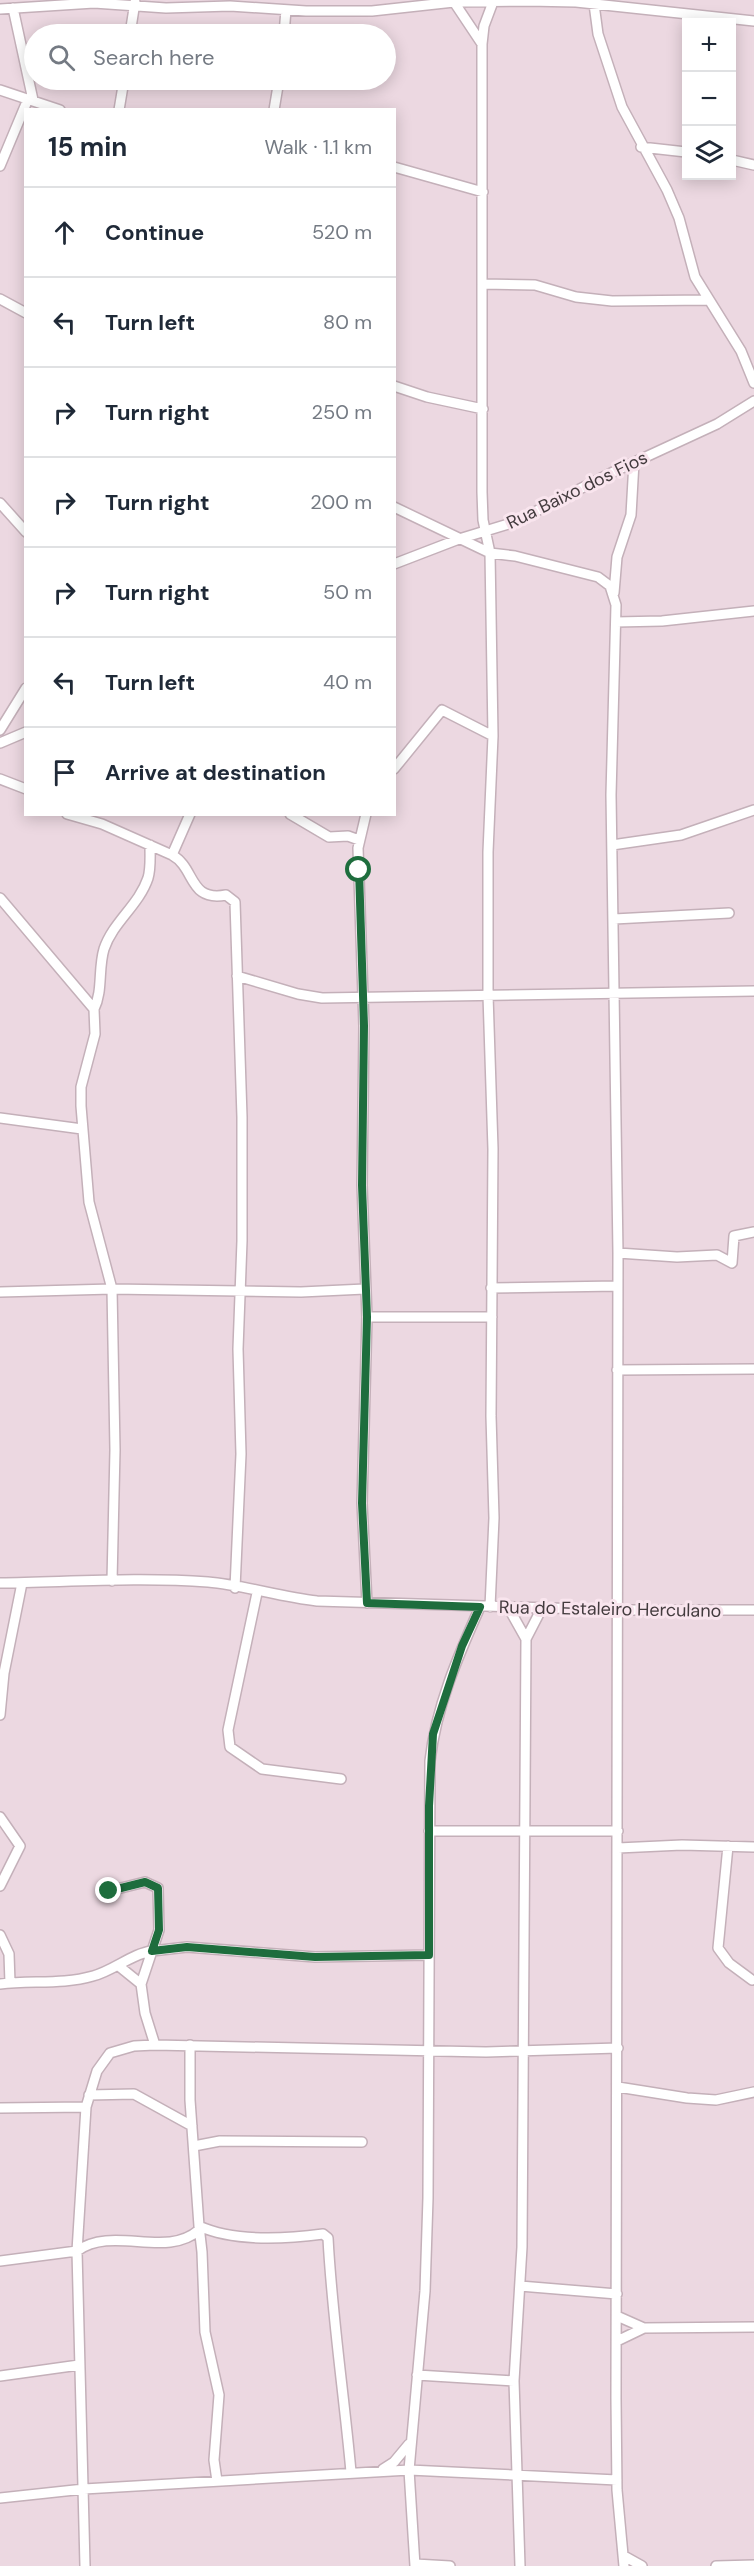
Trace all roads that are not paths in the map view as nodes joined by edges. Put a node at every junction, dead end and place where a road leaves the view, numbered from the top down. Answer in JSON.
{"nodes":[{"id":1,"x":454,"y":2,"type":"junction"},
{"id":2,"x":493,"y":2,"type":"junction"},
{"id":3,"x":135,"y":3,"type":"edge"},
{"id":4,"x":594,"y":4,"type":"junction"},
{"id":5,"x":13,"y":8,"type":"junction"},
{"id":6,"x":0,"y":9,"type":"edge"},
{"id":7,"x":286,"y":10,"type":"junction"},
{"id":8,"x":754,"y":21,"type":"edge"},
{"id":9,"x":132,"y":24,"type":"edge"},
{"id":10,"x":285,"y":24,"type":"edge"},
{"id":11,"x":482,"y":44,"type":"junction"},
{"id":12,"x":24,"y":68,"type":"edge"},
{"id":13,"x":0,"y":90,"type":"edge"},
{"id":14,"x":28,"y":90,"type":"edge"},
{"id":15,"x":122,"y":90,"type":"edge"},
{"id":16,"x":277,"y":90,"type":"edge"},
{"id":17,"x":30,"y":100,"type":"junction"},
{"id":18,"x":26,"y":108,"type":"edge"},
{"id":19,"x":54,"y":108,"type":"edge"},
{"id":20,"x":119,"y":108,"type":"edge"},
{"id":21,"x":274,"y":108,"type":"edge"},
{"id":22,"x":24,"y":113,"type":"edge"},
{"id":23,"x":641,"y":147,"type":"junction"},
{"id":24,"x":682,"y":151,"type":"edge"},
{"id":25,"x":736,"y":161,"type":"edge"},
{"id":26,"x":1,"y":162,"type":"edge"},
{"id":27,"x":754,"y":165,"type":"edge"},
{"id":28,"x":396,"y":168,"type":"edge"},
{"id":29,"x":483,"y":192,"type":"junction"},
{"id":30,"x":482,"y":284,"type":"junction"},
{"id":31,"x":0,"y":299,"type":"edge"},
{"id":32,"x":709,"y":300,"type":"junction"},
{"id":33,"x":24,"y":312,"type":"edge"},
{"id":34,"x":754,"y":383,"type":"edge"},
{"id":35,"x":396,"y":387,"type":"edge"},
{"id":36,"x":754,"y":401,"type":"edge"},
{"id":37,"x":483,"y":409,"type":"junction"},
{"id":38,"x":634,"y":462,"type":"junction"},
{"id":39,"x":0,"y":503,"type":"edge"},
{"id":40,"x":396,"y":508,"type":"edge"},
{"id":41,"x":24,"y":529,"type":"edge"},
{"id":42,"x":485,"y":532,"type":"junction"},
{"id":43,"x":459,"y":539,"type":"junction"},
{"id":44,"x":490,"y":553,"type":"junction"},
{"id":45,"x":396,"y":563,"type":"edge"},
{"id":46,"x":614,"y":593,"type":"junction"},
{"id":47,"x":754,"y":611,"type":"edge"},
{"id":48,"x":616,"y":622,"type":"junction"},
{"id":49,"x":24,"y":691,"type":"edge"},
{"id":50,"x":0,"y":730,"type":"edge"},
{"id":51,"x":24,"y":733,"type":"edge"},
{"id":52,"x":493,"y":736,"type":"junction"},
{"id":53,"x":0,"y":743,"type":"edge"},
{"id":54,"x":396,"y":767,"type":"edge"},
{"id":55,"x":0,"y":779,"type":"edge"},
{"id":56,"x":24,"y":788,"type":"edge"},
{"id":57,"x":754,"y":810,"type":"edge"},
{"id":58,"x":74,"y":816,"type":"edge"},
{"id":59,"x":189,"y":816,"type":"edge"},
{"id":60,"x":293,"y":816,"type":"edge"},
{"id":61,"x":365,"y":816,"type":"edge"},
{"id":62,"x":359,"y":840,"type":"junction"},
{"id":63,"x":150,"y":845,"type":"junction"},
{"id":64,"x":612,"y":845,"type":"junction"},
{"id":65,"x":172,"y":855,"type":"junction"},
{"id":66,"x":0,"y":898,"type":"edge"},
{"id":67,"x":729,"y":913,"type":"dead end"},
{"id":68,"x":614,"y":920,"type":"junction"},
{"id":69,"x":237,"y":976,"type":"junction"},
{"id":70,"x":754,"y":991,"type":"edge"},
{"id":71,"x":613,"y":994,"type":"junction"},
{"id":72,"x":488,"y":995,"type":"junction"},
{"id":73,"x":364,"y":998,"type":"junction"},
{"id":74,"x":94,"y":1009,"type":"junction"},
{"id":75,"x":0,"y":1118,"type":"edge"},
{"id":76,"x":82,"y":1129,"type":"junction"},
{"id":77,"x":754,"y":1232,"type":"edge"},
{"id":78,"x":618,"y":1253,"type":"junction"},
{"id":79,"x":618,"y":1286,"type":"junction"},
{"id":80,"x":491,"y":1288,"type":"junction"},
{"id":81,"x":112,"y":1289,"type":"junction"},
{"id":82,"x":365,"y":1289,"type":"junction"},
{"id":83,"x":0,"y":1292,"type":"edge"},
{"id":84,"x":241,"y":1292,"type":"junction"},
{"id":85,"x":367,"y":1317,"type":"junction"},
{"id":86,"x":492,"y":1317,"type":"junction"},
{"id":87,"x":754,"y":1369,"type":"edge"},
{"id":88,"x":618,"y":1370,"type":"junction"},
{"id":89,"x":112,"y":1581,"type":"junction"},
{"id":90,"x":0,"y":1583,"type":"edge"},
{"id":91,"x":22,"y":1583,"type":"junction"},
{"id":92,"x":235,"y":1587,"type":"junction"},
{"id":93,"x":257,"y":1593,"type":"junction"},
{"id":94,"x":367,"y":1603,"type":"junction"},
{"id":95,"x":480,"y":1607,"type":"junction"},
{"id":96,"x":490,"y":1607,"type":"junction"},
{"id":97,"x":508,"y":1607,"type":"junction"},
{"id":98,"x":542,"y":1608,"type":"junction"},
{"id":99,"x":618,"y":1610,"type":"junction"},
{"id":100,"x":754,"y":1610,"type":"edge"},
{"id":101,"x":526,"y":1639,"type":"junction"},
{"id":102,"x":0,"y":1714,"type":"edge"},
{"id":103,"x":341,"y":1779,"type":"dead end"},
{"id":104,"x":0,"y":1816,"type":"edge"},
{"id":105,"x":429,"y":1831,"type":"junction"},
{"id":106,"x":523,"y":1831,"type":"junction"},
{"id":107,"x":618,"y":1831,"type":"junction"},
{"id":108,"x":728,"y":1846,"type":"junction"},
{"id":109,"x":754,"y":1846,"type":"edge"},
{"id":110,"x":618,"y":1848,"type":"junction"},
{"id":111,"x":0,"y":1886,"type":"edge"},
{"id":112,"x":109,"y":1891,"type":"dead end"},
{"id":113,"x":0,"y":1935,"type":"edge"},
{"id":114,"x":152,"y":1951,"type":"junction"},
{"id":115,"x":429,"y":1955,"type":"junction"},
{"id":116,"x":120,"y":1966,"type":"junction"},
{"id":117,"x":752,"y":1980,"type":"dead end"},
{"id":118,"x":5,"y":1983,"type":"edge"},
{"id":119,"x":141,"y":1984,"type":"junction"},
{"id":120,"x":155,"y":2045,"type":"junction"},
{"id":121,"x":190,"y":2045,"type":"junction"},
{"id":122,"x":618,"y":2048,"type":"junction"},
{"id":123,"x":428,"y":2050,"type":"junction"},
{"id":124,"x":523,"y":2052,"type":"junction"},
{"id":125,"x":618,"y":2086,"type":"junction"},
{"id":126,"x":754,"y":2092,"type":"edge"},
{"id":127,"x":89,"y":2095,"type":"junction"},
{"id":128,"x":86,"y":2107,"type":"junction"},
{"id":129,"x":0,"y":2108,"type":"edge"},
{"id":130,"x":192,"y":2126,"type":"junction"},
{"id":131,"x":362,"y":2142,"type":"dead end"},
{"id":132,"x":194,"y":2146,"type":"junction"},
{"id":133,"x":199,"y":2231,"type":"junction"},
{"id":134,"x":186,"y":2240,"type":"junction"},
{"id":135,"x":77,"y":2251,"type":"junction"},
{"id":136,"x":202,"y":2252,"type":"junction"},
{"id":137,"x":0,"y":2261,"type":"edge"},
{"id":138,"x":520,"y":2286,"type":"junction"},
{"id":139,"x":617,"y":2294,"type":"junction"},
{"id":140,"x":617,"y":2316,"type":"junction"},
{"id":141,"x":754,"y":2327,"type":"edge"},
{"id":142,"x":644,"y":2328,"type":"junction"},
{"id":143,"x":617,"y":2342,"type":"junction"},
{"id":144,"x":79,"y":2365,"type":"junction"},
{"id":145,"x":417,"y":2375,"type":"junction"},
{"id":146,"x":0,"y":2376,"type":"edge"},
{"id":147,"x":514,"y":2381,"type":"junction"},
{"id":148,"x":409,"y":2444,"type":"junction"},
{"id":149,"x":382,"y":2469,"type":"junction"},
{"id":150,"x":409,"y":2469,"type":"junction"},
{"id":151,"x":351,"y":2472,"type":"junction"},
{"id":152,"x":516,"y":2476,"type":"junction"},
{"id":153,"x":617,"y":2480,"type":"junction"},
{"id":154,"x":217,"y":2481,"type":"junction"},
{"id":155,"x":84,"y":2489,"type":"junction"},
{"id":156,"x":0,"y":2498,"type":"edge"},
{"id":157,"x":624,"y":2561,"type":"edge"},
{"id":158,"x":415,"y":2565,"type":"edge"},
{"id":159,"x":754,"y":2565,"type":"edge"},
{"id":160,"x":85,"y":2566,"type":"edge"},
{"id":161,"x":450,"y":2566,"type":"edge"},
{"id":162,"x":520,"y":2566,"type":"edge"},
{"id":163,"x":642,"y":2566,"type":"edge"},
{"id":164,"x":717,"y":2566,"type":"edge"}],
"edges":[{"from":1,"to":2,"type":"street"},
{"from":1,"to":7,"type":"street"},
{"from":1,"to":11,"type":"street"},
{"from":2,"to":4,"type":"street"},
{"from":2,"to":11,"type":"street"},
{"from":3,"to":5,"type":"street"},
{"from":3,"to":7,"type":"street"},
{"from":3,"to":9,"type":"street"},
{"from":4,"to":8,"type":"street"},
{"from":4,"to":23,"type":"street"},
{"from":5,"to":6,"type":"street"},
{"from":5,"to":12,"type":"street"},
{"from":7,"to":10,"type":"street"},
{"from":11,"to":29,"type":"street"},
{"from":13,"to":17,"type":"street"},
{"from":14,"to":17,"type":"street"},
{"from":15,"to":20,"type":"street"},
{"from":16,"to":21,"type":"street"},
{"from":17,"to":18,"type":"street"},
{"from":17,"to":19,"type":"street"},
{"from":22,"to":26,"type":"street"},
{"from":23,"to":24,"type":"street"},
{"from":23,"to":32,"type":"street"},
{"from":25,"to":27,"type":"street"},
{"from":28,"to":29,"type":"street"},
{"from":29,"to":30,"type":"street"},
{"from":30,"to":32,"type":"street"},
{"from":30,"to":37,"type":"street"},
{"from":31,"to":33,"type":"street"},
{"from":32,"to":34,"type":"street"},
{"from":35,"to":37,"type":"street"},
{"from":36,"to":38,"type":"street","name":"Rua Baixo dos Fios"},
{"from":37,"to":42,"type":"street"},
{"from":38,"to":42,"type":"street","name":"Rua Baixo dos Fios"},
{"from":38,"to":46,"type":"street"},
{"from":39,"to":41,"type":"street"},
{"from":40,"to":43,"type":"street"},
{"from":42,"to":43,"type":"street","name":"Rua Baixo dos Fios"},
{"from":42,"to":44,"type":"street"},
{"from":43,"to":44,"type":"street"},
{"from":43,"to":45,"type":"street","name":"Rua Baixo dos Fios"},
{"from":44,"to":46,"type":"street"},
{"from":44,"to":52,"type":"street"},
{"from":46,"to":48,"type":"street"},
{"from":47,"to":48,"type":"street"},
{"from":48,"to":64,"type":"street"},
{"from":49,"to":50,"type":"street"},
{"from":51,"to":53,"type":"street"},
{"from":52,"to":54,"type":"street"},
{"from":52,"to":72,"type":"street"},
{"from":55,"to":56,"type":"street"},
{"from":57,"to":64,"type":"street"},
{"from":58,"to":63,"type":"street"},
{"from":59,"to":65,"type":"street"},
{"from":60,"to":62,"type":"street"},
{"from":61,"to":62,"type":"street"},
{"from":62,"to":73,"type":"street"},
{"from":63,"to":65,"type":"street"},
{"from":63,"to":74,"type":"street"},
{"from":64,"to":68,"type":"street"},
{"from":65,"to":69,"type":"street"},
{"from":66,"to":74,"type":"street"},
{"from":67,"to":68,"type":"street"},
{"from":68,"to":71,"type":"street"},
{"from":69,"to":73,"type":"street"},
{"from":69,"to":84,"type":"street"},
{"from":70,"to":71,"type":"street"},
{"from":71,"to":72,"type":"street"},
{"from":71,"to":78,"type":"street"},
{"from":72,"to":73,"type":"street"},
{"from":72,"to":80,"type":"street"},
{"from":73,"to":82,"type":"street"},
{"from":74,"to":76,"type":"street"},
{"from":75,"to":76,"type":"street"},
{"from":76,"to":81,"type":"street"},
{"from":77,"to":78,"type":"street"},
{"from":78,"to":79,"type":"street"},
{"from":79,"to":80,"type":"street"},
{"from":79,"to":88,"type":"street"},
{"from":80,"to":86,"type":"street"},
{"from":81,"to":83,"type":"street"},
{"from":81,"to":84,"type":"street"},
{"from":81,"to":89,"type":"street"},
{"from":82,"to":84,"type":"street"},
{"from":82,"to":85,"type":"street"},
{"from":84,"to":92,"type":"street"},
{"from":85,"to":86,"type":"street"},
{"from":85,"to":94,"type":"street"},
{"from":86,"to":96,"type":"street"},
{"from":87,"to":88,"type":"street"},
{"from":88,"to":99,"type":"street"},
{"from":89,"to":91,"type":"street","name":"Rua do Estaleiro Herculano"},
{"from":89,"to":92,"type":"street","name":"Rua do Estaleiro Herculano"},
{"from":90,"to":91,"type":"street","name":"Rua do Estaleiro Herculano"},
{"from":91,"to":102,"type":"street"},
{"from":92,"to":93,"type":"street","name":"Rua do Estaleiro Herculano"},
{"from":93,"to":94,"type":"street","name":"Rua do Estaleiro Herculano"},
{"from":93,"to":103,"type":"street"},
{"from":94,"to":95,"type":"street","name":"Rua do Estaleiro Herculano"},
{"from":95,"to":96,"type":"street","name":"Rua do Estaleiro Herculano"},
{"from":95,"to":105,"type":"street"},
{"from":96,"to":97,"type":"street","name":"Rua do Estaleiro Herculano"},
{"from":97,"to":98,"type":"street","name":"Rua do Estaleiro Herculano"},
{"from":97,"to":101,"type":"street"},
{"from":98,"to":99,"type":"street","name":"Rua do Estaleiro Herculano"},
{"from":98,"to":101,"type":"street"},
{"from":99,"to":100,"type":"street","name":"Rua do Estaleiro Herculano"},
{"from":99,"to":107,"type":"street"},
{"from":101,"to":106,"type":"street"},
{"from":104,"to":111,"type":"street"},
{"from":105,"to":106,"type":"street"},
{"from":105,"to":115,"type":"street"},
{"from":106,"to":107,"type":"street"},
{"from":106,"to":124,"type":"street"},
{"from":107,"to":110,"type":"street"},
{"from":108,"to":109,"type":"street"},
{"from":108,"to":110,"type":"street"},
{"from":108,"to":117,"type":"street"},
{"from":110,"to":122,"type":"street"},
{"from":112,"to":114,"type":"street"},
{"from":113,"to":118,"type":"street"},
{"from":114,"to":115,"type":"street"},
{"from":114,"to":116,"type":"street"},
{"from":114,"to":119,"type":"street"},
{"from":115,"to":123,"type":"street"},
{"from":116,"to":118,"type":"street"},
{"from":116,"to":119,"type":"street"},
{"from":119,"to":120,"type":"street"},
{"from":120,"to":121,"type":"street"},
{"from":120,"to":127,"type":"street"},
{"from":121,"to":123,"type":"street"},
{"from":121,"to":130,"type":"street"},
{"from":122,"to":124,"type":"street"},
{"from":122,"to":125,"type":"street"},
{"from":123,"to":124,"type":"street"},
{"from":123,"to":145,"type":"street"},
{"from":124,"to":138,"type":"street"},
{"from":125,"to":126,"type":"street"},
{"from":125,"to":139,"type":"street"},
{"from":127,"to":128,"type":"street"},
{"from":127,"to":130,"type":"street"},
{"from":128,"to":129,"type":"street"},
{"from":128,"to":135,"type":"street"},
{"from":130,"to":132,"type":"street"},
{"from":131,"to":132,"type":"street"},
{"from":132,"to":133,"type":"street"},
{"from":133,"to":134,"type":"street"},
{"from":133,"to":136,"type":"street"},
{"from":133,"to":151,"type":"street"},
{"from":134,"to":135,"type":"street"},
{"from":134,"to":136,"type":"street"},
{"from":135,"to":137,"type":"street"},
{"from":135,"to":144,"type":"street"},
{"from":136,"to":154,"type":"street"},
{"from":138,"to":139,"type":"street"},
{"from":138,"to":147,"type":"street"},
{"from":139,"to":140,"type":"street"},
{"from":140,"to":142,"type":"street"},
{"from":140,"to":143,"type":"street"},
{"from":141,"to":142,"type":"street"},
{"from":142,"to":143,"type":"street"},
{"from":143,"to":153,"type":"street"},
{"from":144,"to":146,"type":"street"},
{"from":144,"to":155,"type":"street"},
{"from":145,"to":147,"type":"street"},
{"from":145,"to":148,"type":"street"},
{"from":147,"to":152,"type":"street"},
{"from":148,"to":149,"type":"street"},
{"from":148,"to":150,"type":"street"},
{"from":149,"to":150,"type":"street"},
{"from":149,"to":151,"type":"street"},
{"from":150,"to":152,"type":"street"},
{"from":150,"to":158,"type":"street"},
{"from":151,"to":154,"type":"street"},
{"from":152,"to":153,"type":"street"},
{"from":152,"to":162,"type":"street"},
{"from":153,"to":157,"type":"street"},
{"from":154,"to":155,"type":"street"},
{"from":155,"to":156,"type":"street"},
{"from":155,"to":160,"type":"street"},
{"from":157,"to":163,"type":"street"},
{"from":158,"to":161,"type":"street"},
{"from":159,"to":164,"type":"street"}]}
